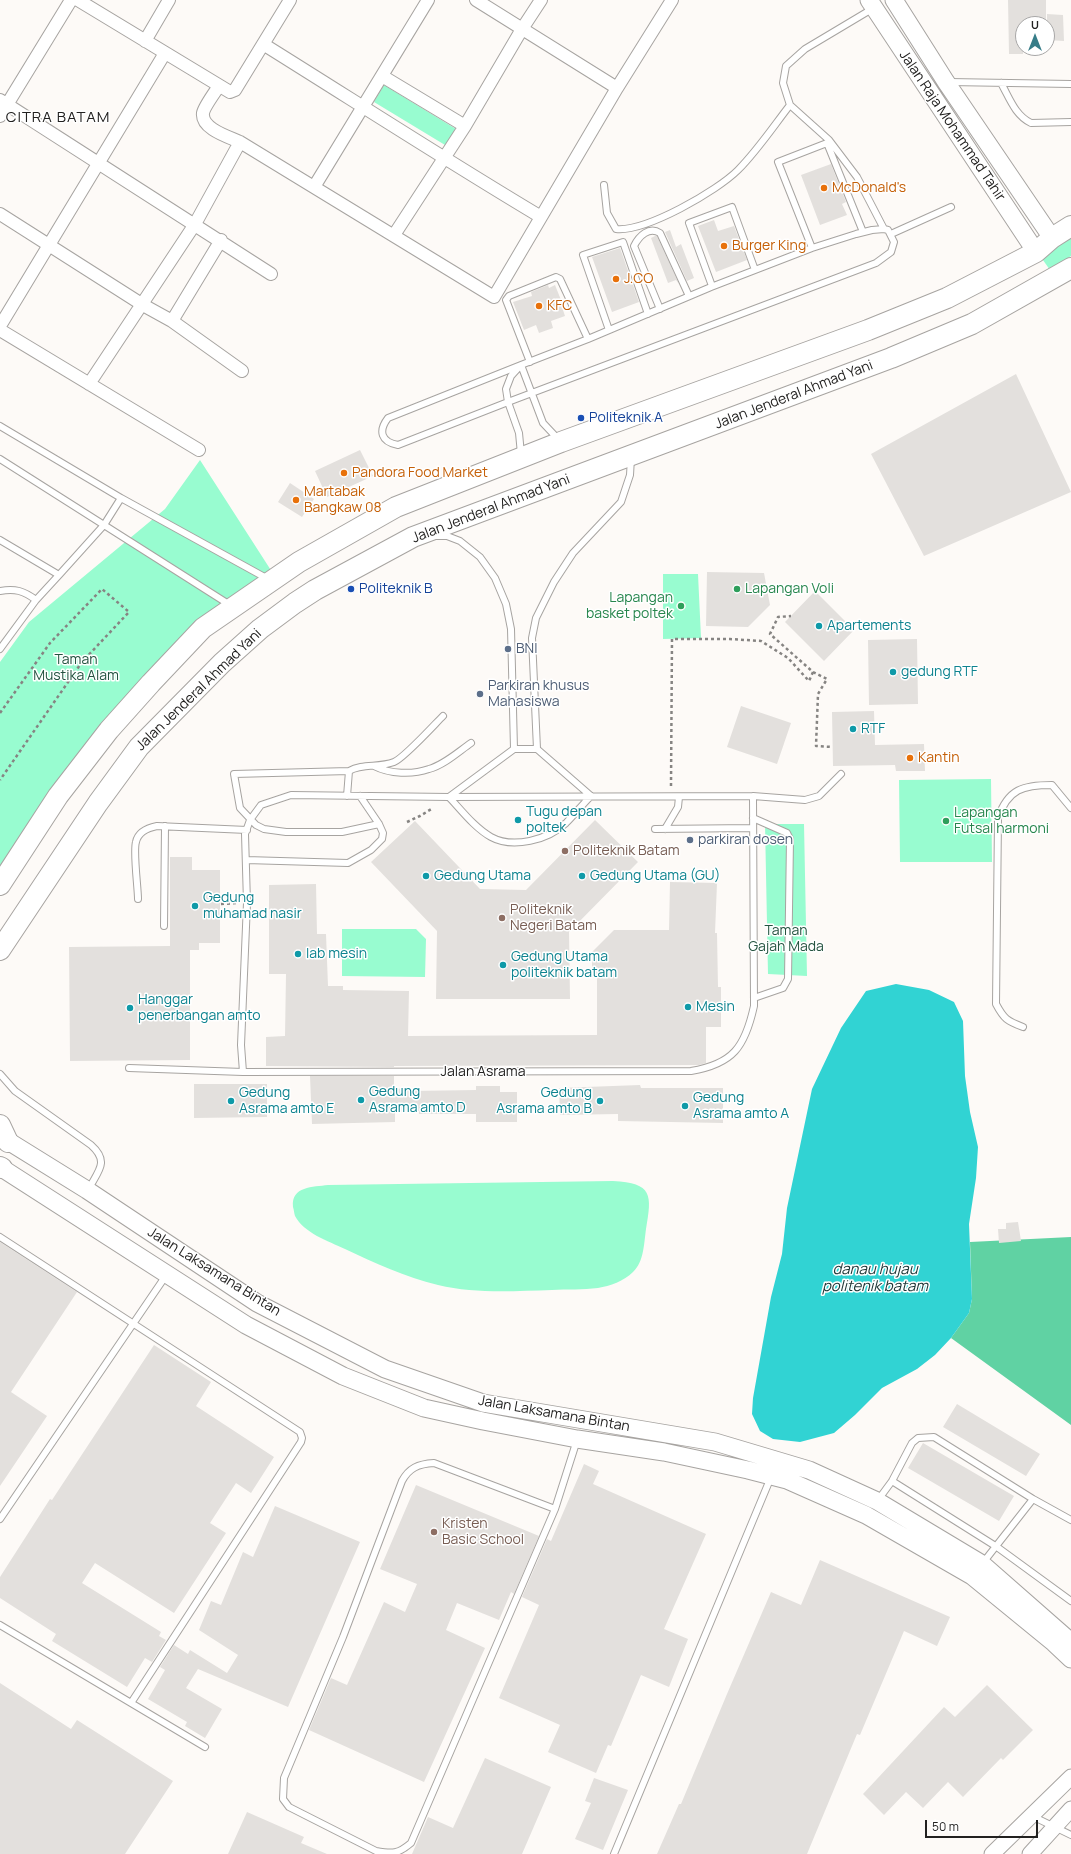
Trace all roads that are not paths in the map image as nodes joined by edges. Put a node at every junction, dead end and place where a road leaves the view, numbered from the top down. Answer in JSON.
{"nodes":[{"id":1,"x":71,"y":0,"type":"edge"},
{"id":2,"x":78,"y":0,"type":"edge"},
{"id":3,"x":170,"y":0,"type":"edge"},
{"id":4,"x":290,"y":0,"type":"edge"},
{"id":5,"x":428,"y":0,"type":"edge"},
{"id":6,"x":476,"y":0,"type":"edge"},
{"id":7,"x":541,"y":0,"type":"edge"},
{"id":8,"x":672,"y":0,"type":"edge"},
{"id":9,"x":894,"y":0,"type":"edge"},
{"id":10,"x":871,"y":4,"type":"edge"},
{"id":11,"x":522,"y":29,"type":"junction"},
{"id":12,"x":145,"y":41,"type":"junction"},
{"id":13,"x":263,"y":44,"type":"junction"},
{"id":14,"x":165,"y":53,"type":"junction"},
{"id":15,"x":382,"y":76,"type":"junction"},
{"id":16,"x":946,"y":82,"type":"junction"},
{"id":17,"x":1002,"y":83,"type":"junction"},
{"id":18,"x":1071,"y":84,"type":"edge"},
{"id":19,"x":219,"y":86,"type":"junction"},
{"id":20,"x":617,"y":88,"type":"junction"},
{"id":21,"x":4,"y":102,"type":"edge"},
{"id":22,"x":790,"y":105,"type":"junction"},
{"id":23,"x":364,"y":107,"type":"junction"},
{"id":24,"x":0,"y":116,"type":"edge"},
{"id":25,"x":1071,"y":122,"type":"edge"},
{"id":26,"x":465,"y":126,"type":"junction"},
{"id":27,"x":240,"y":142,"type":"junction"},
{"id":28,"x":444,"y":159,"type":"junction"},
{"id":29,"x":98,"y":163,"type":"junction"},
{"id":30,"x":604,"y":185,"type":"dead end"},
{"id":31,"x":314,"y":187,"type":"junction"},
{"id":32,"x":951,"y":207,"type":"dead end"},
{"id":33,"x":0,"y":214,"type":"edge"},
{"id":34,"x":541,"y":218,"type":"junction"},
{"id":35,"x":195,"y":224,"type":"junction"},
{"id":36,"x":1071,"y":226,"type":"edge"},
{"id":37,"x":884,"y":229,"type":"junction"},
{"id":38,"x":863,"y":232,"type":"junction"},
{"id":39,"x":890,"y":234,"type":"junction"},
{"id":40,"x":394,"y":235,"type":"junction"},
{"id":41,"x":1052,"y":238,"type":"junction"},
{"id":42,"x":220,"y":240,"type":"junction"},
{"id":43,"x":49,"y":245,"type":"junction"},
{"id":44,"x":812,"y":248,"type":"junction"},
{"id":45,"x":1036,"y":252,"type":"junction"},
{"id":46,"x":755,"y":270,"type":"junction"},
{"id":47,"x":1069,"y":273,"type":"edge"},
{"id":48,"x":271,"y":274,"type":"dead end"},
{"id":49,"x":712,"y":286,"type":"junction"},
{"id":50,"x":689,"y":296,"type":"junction"},
{"id":51,"x":143,"y":305,"type":"junction"},
{"id":52,"x":660,"y":309,"type":"junction"},
{"id":53,"x":648,"y":314,"type":"junction"},
{"id":54,"x":172,"y":322,"type":"junction"},
{"id":55,"x":0,"y":326,"type":"edge"},
{"id":56,"x":0,"y":330,"type":"edge"},
{"id":57,"x":609,"y":330,"type":"junction"},
{"id":58,"x":588,"y":339,"type":"junction"},
{"id":59,"x":530,"y":362,"type":"junction"},
{"id":60,"x":521,"y":365,"type":"junction"},
{"id":61,"x":242,"y":371,"type":"dead end"},
{"id":62,"x":90,"y":384,"type":"junction"},
{"id":63,"x":531,"y":393,"type":"junction"},
{"id":64,"x":508,"y":402,"type":"junction"},
{"id":65,"x":0,"y":426,"type":"edge"},
{"id":66,"x":561,"y":442,"type":"junction"},
{"id":67,"x":199,"y":450,"type":"dead end"},
{"id":68,"x":631,"y":457,"type":"junction"},
{"id":69,"x":521,"y":458,"type":"junction"},
{"id":70,"x":0,"y":459,"type":"edge"},
{"id":71,"x":121,"y":498,"type":"junction"},
{"id":72,"x":104,"y":525,"type":"junction"},
{"id":73,"x":413,"y":538,"type":"junction"},
{"id":74,"x":0,"y":540,"type":"edge"},
{"id":75,"x":299,"y":562,"type":"junction"},
{"id":76,"x":59,"y":575,"type":"junction"},
{"id":77,"x":271,"y":580,"type":"junction"},
{"id":78,"x":315,"y":590,"type":"junction"},
{"id":79,"x":0,"y":591,"type":"edge"},
{"id":80,"x":36,"y":600,"type":"junction"},
{"id":81,"x":233,"y":607,"type":"junction"},
{"id":82,"x":0,"y":649,"type":"edge"},
{"id":83,"x":443,"y":716,"type":"dead end"},
{"id":84,"x":471,"y":743,"type":"dead end"},
{"id":85,"x":514,"y":749,"type":"junction"},
{"id":86,"x":537,"y":749,"type":"junction"},
{"id":87,"x":374,"y":766,"type":"junction"},
{"id":88,"x":349,"y":771,"type":"junction"},
{"id":89,"x":841,"y":774,"type":"dead end"},
{"id":90,"x":347,"y":796,"type":"junction"},
{"id":91,"x":360,"y":796,"type":"junction"},
{"id":92,"x":590,"y":796,"type":"junction"},
{"id":93,"x":754,"y":796,"type":"junction"},
{"id":94,"x":449,"y":797,"type":"junction"},
{"id":95,"x":679,"y":797,"type":"junction"},
{"id":96,"x":1071,"y":808,"type":"edge"},
{"id":97,"x":753,"y":818,"type":"junction"},
{"id":98,"x":251,"y":819,"type":"junction"},
{"id":99,"x":379,"y":824,"type":"junction"},
{"id":100,"x":165,"y":826,"type":"junction"},
{"id":101,"x":665,"y":828,"type":"junction"},
{"id":102,"x":753,"y":828,"type":"junction"},
{"id":103,"x":655,"y":829,"type":"dead end"},
{"id":104,"x":247,"y":830,"type":"junction"},
{"id":105,"x":246,"y":860,"type":"junction"},
{"id":106,"x":0,"y":885,"type":"edge"},
{"id":107,"x":138,"y":899,"type":"dead end"},
{"id":108,"x":164,"y":926,"type":"dead end"},
{"id":109,"x":0,"y":950,"type":"edge"},
{"id":110,"x":754,"y":998,"type":"junction"},
{"id":111,"x":1023,"y":1027,"type":"dead end"},
{"id":112,"x":129,"y":1068,"type":"dead end"},
{"id":113,"x":243,"y":1072,"type":"junction"},
{"id":114,"x":0,"y":1074,"type":"edge"},
{"id":115,"x":3,"y":1134,"type":"edge"},
{"id":116,"x":1,"y":1168,"type":"edge"},
{"id":117,"x":87,"y":1190,"type":"junction"},
{"id":118,"x":0,"y":1237,"type":"edge"},
{"id":119,"x":167,"y":1274,"type":"junction"},
{"id":120,"x":257,"y":1303,"type":"junction"},
{"id":121,"x":134,"y":1325,"type":"junction"},
{"id":122,"x":246,"y":1325,"type":"junction"},
{"id":123,"x":577,"y":1439,"type":"junction"},
{"id":124,"x":772,"y":1475,"type":"junction"},
{"id":125,"x":892,"y":1482,"type":"junction"},
{"id":126,"x":1033,"y":1499,"type":"junction"},
{"id":127,"x":872,"y":1508,"type":"junction"},
{"id":128,"x":555,"y":1509,"type":"junction"},
{"id":129,"x":0,"y":1519,"type":"edge"},
{"id":130,"x":1071,"y":1520,"type":"edge"},
{"id":131,"x":997,"y":1547,"type":"junction"},
{"id":132,"x":977,"y":1570,"type":"junction"},
{"id":133,"x":1071,"y":1601,"type":"edge"},
{"id":134,"x":0,"y":1625,"type":"edge"},
{"id":135,"x":1071,"y":1642,"type":"edge"},
{"id":136,"x":1071,"y":1659,"type":"edge"},
{"id":137,"x":131,"y":1703,"type":"junction"},
{"id":138,"x":205,"y":1747,"type":"dead end"},
{"id":139,"x":1071,"y":1777,"type":"edge"},
{"id":140,"x":1071,"y":1809,"type":"edge"},
{"id":141,"x":1032,"y":1816,"type":"junction"},
{"id":142,"x":1054,"y":1827,"type":"junction"},
{"id":143,"x":1071,"y":1835,"type":"edge"},
{"id":144,"x":614,"y":1854,"type":"edge"},
{"id":145,"x":992,"y":1854,"type":"edge"},
{"id":146,"x":1030,"y":1854,"type":"edge"}],
"edges":[{"from":1,"to":21,"type":"street"},
{"from":2,"to":12,"type":"street"},
{"from":3,"to":12,"type":"street"},
{"from":4,"to":13,"type":"street"},
{"from":5,"to":15,"type":"street"},
{"from":6,"to":11,"type":"street"},
{"from":7,"to":11,"type":"street"},
{"from":8,"to":20,"type":"street"},
{"from":9,"to":16,"type":"main road","name":"Jalan Raja Mohammad Tahir"},
{"from":10,"to":22,"type":"lane"},
{"from":10,"to":45,"type":"main road","name":"Jalan Raja Mohammad Tahir"},
{"from":11,"to":20,"type":"street"},
{"from":11,"to":26,"type":"street"},
{"from":12,"to":14,"type":"street"},
{"from":13,"to":19,"type":"street"},
{"from":13,"to":23,"type":"street"},
{"from":14,"to":19,"type":"street"},
{"from":14,"to":29,"type":"street"},
{"from":15,"to":23,"type":"street"},
{"from":15,"to":26,"type":"street"},
{"from":16,"to":17,"type":"lane"},
{"from":16,"to":41,"type":"main road","name":"Jalan Raja Mohammad Tahir"},
{"from":17,"to":18,"type":"lane"},
{"from":17,"to":25,"type":"lane"},
{"from":19,"to":27,"type":"street"},
{"from":20,"to":34,"type":"street"},
{"from":21,"to":24,"type":"street"},
{"from":21,"to":29,"type":"street"},
{"from":22,"to":30,"type":"lane"},
{"from":22,"to":37,"type":"lane"},
{"from":23,"to":28,"type":"street"},
{"from":23,"to":31,"type":"street"},
{"from":26,"to":28,"type":"street"},
{"from":27,"to":31,"type":"street"},
{"from":27,"to":35,"type":"street"},
{"from":28,"to":34,"type":"street"},
{"from":28,"to":40,"type":"street"},
{"from":29,"to":35,"type":"street"},
{"from":29,"to":43,"type":"street"},
{"from":31,"to":40,"type":"street"},
{"from":32,"to":39,"type":"lane"},
{"from":33,"to":43,"type":"street"},
{"from":34,"to":40,"type":"street"},
{"from":35,"to":42,"type":"street"},
{"from":35,"to":51,"type":"street"},
{"from":36,"to":41,"type":"highway"},
{"from":37,"to":38,"type":"lane"},
{"from":37,"to":39,"type":"lane"},
{"from":38,"to":44,"type":"lane"},
{"from":38,"to":44,"type":"lane"},
{"from":39,"to":63,"type":"lane"},
{"from":41,"to":45,"type":"highway"},
{"from":42,"to":48,"type":"street"},
{"from":42,"to":54,"type":"street"},
{"from":43,"to":51,"type":"street"},
{"from":43,"to":55,"type":"street"},
{"from":44,"to":46,"type":"lane"},
{"from":45,"to":66,"type":"highway"},
{"from":46,"to":49,"type":"lane"},
{"from":46,"to":49,"type":"lane"},
{"from":47,"to":68,"type":"highway","name":"Jalan Jenderal Ahmad Yani"},
{"from":49,"to":50,"type":"lane"},
{"from":50,"to":52,"type":"lane"},
{"from":50,"to":52,"type":"lane"},
{"from":51,"to":54,"type":"street"},
{"from":51,"to":62,"type":"street"},
{"from":52,"to":53,"type":"lane"},
{"from":53,"to":57,"type":"lane"},
{"from":53,"to":57,"type":"lane"},
{"from":54,"to":61,"type":"street"},
{"from":56,"to":62,"type":"street"},
{"from":57,"to":58,"type":"lane"},
{"from":58,"to":59,"type":"lane"},
{"from":58,"to":59,"type":"lane"},
{"from":59,"to":60,"type":"lane"},
{"from":60,"to":63,"type":"lane"},
{"from":60,"to":64,"type":"lane"},
{"from":60,"to":64,"type":"lane"},
{"from":62,"to":67,"type":"street"},
{"from":63,"to":64,"type":"lane"},
{"from":63,"to":66,"type":"lane"},
{"from":64,"to":69,"type":"lane"},
{"from":65,"to":71,"type":"lane"},
{"from":66,"to":69,"type":"highway"},
{"from":68,"to":73,"type":"highway","name":"Jalan Jenderal Ahmad Yani"},
{"from":68,"to":86,"type":"lane"},
{"from":69,"to":75,"type":"highway"},
{"from":70,"to":72,"type":"lane"},
{"from":71,"to":72,"type":"lane"},
{"from":71,"to":77,"type":"lane"},
{"from":72,"to":76,"type":"lane"},
{"from":72,"to":81,"type":"lane"},
{"from":73,"to":78,"type":"highway","name":"Jalan Jenderal Ahmad Yani"},
{"from":73,"to":85,"type":"lane"},
{"from":74,"to":76,"type":"lane"},
{"from":75,"to":77,"type":"highway"},
{"from":75,"to":78,"type":"highway"},
{"from":76,"to":80,"type":"lane"},
{"from":77,"to":81,"type":"highway"},
{"from":78,"to":109,"type":"highway","name":"Jalan Jenderal Ahmad Yani"},
{"from":79,"to":80,"type":"lane"},
{"from":80,"to":82,"type":"lane"},
{"from":81,"to":106,"type":"highway"},
{"from":83,"to":87,"type":"lane"},
{"from":84,"to":87,"type":"lane"},
{"from":85,"to":86,"type":"lane"},
{"from":85,"to":94,"type":"lane"},
{"from":86,"to":92,"type":"lane"},
{"from":87,"to":88,"type":"lane"},
{"from":88,"to":90,"type":"lane"},
{"from":88,"to":98,"type":"lane"},
{"from":89,"to":93,"type":"lane"},
{"from":90,"to":91,"type":"lane"},
{"from":90,"to":98,"type":"lane"},
{"from":91,"to":94,"type":"lane"},
{"from":91,"to":99,"type":"lane"},
{"from":92,"to":94,"type":"lane"},
{"from":92,"to":94,"type":"lane"},
{"from":92,"to":95,"type":"lane"},
{"from":93,"to":95,"type":"lane"},
{"from":93,"to":97,"type":"lane","name":"Jalan Asrama"},
{"from":95,"to":101,"type":"lane"},
{"from":96,"to":111,"type":"lane"},
{"from":97,"to":102,"type":"lane","name":"Jalan Asrama"},
{"from":97,"to":110,"type":"lane"},
{"from":98,"to":99,"type":"lane"},
{"from":98,"to":104,"type":"lane"},
{"from":99,"to":105,"type":"lane"},
{"from":100,"to":104,"type":"lane"},
{"from":100,"to":107,"type":"lane"},
{"from":100,"to":108,"type":"lane"},
{"from":101,"to":102,"type":"lane"},
{"from":101,"to":103,"type":"lane"},
{"from":102,"to":110,"type":"lane","name":"Jalan Asrama"},
{"from":104,"to":105,"type":"lane"},
{"from":105,"to":113,"type":"lane"},
{"from":110,"to":113,"type":"lane","name":"Jalan Asrama"},
{"from":112,"to":113,"type":"lane","name":"Jalan Asrama"},
{"from":114,"to":117,"type":"lane"},
{"from":115,"to":117,"type":"main road","name":"Jalan Laksamana Bintan"},
{"from":116,"to":119,"type":"main road","name":"Jalan Laksamana Bintan"},
{"from":117,"to":120,"type":"main road","name":"Jalan Laksamana Bintan"},
{"from":118,"to":121,"type":"lane"},
{"from":119,"to":121,"type":"lane"},
{"from":119,"to":122,"type":"main road","name":"Jalan Laksamana Bintan"},
{"from":120,"to":122,"type":"main road"},
{"from":120,"to":127,"type":"main road","name":"Jalan Laksamana Bintan"},
{"from":121,"to":129,"type":"lane"},
{"from":121,"to":137,"type":"lane"},
{"from":122,"to":123,"type":"main road","name":"Jalan Laksamana Bintan"},
{"from":123,"to":124,"type":"main road","name":"Jalan Laksamana Bintan"},
{"from":123,"to":128,"type":"lane"},
{"from":124,"to":127,"type":"main road","name":"Jalan Laksamana Bintan"},
{"from":124,"to":144,"type":"lane"},
{"from":125,"to":126,"type":"lane"},
{"from":125,"to":127,"type":"lane"},
{"from":125,"to":131,"type":"lane"},
{"from":126,"to":130,"type":"lane"},
{"from":126,"to":131,"type":"lane"},
{"from":127,"to":132,"type":"main road","name":"Jalan Laksamana Bintan"},
{"from":128,"to":128,"type":"lane"},
{"from":131,"to":132,"type":"lane"},
{"from":131,"to":133,"type":"lane"},
{"from":132,"to":135,"type":"main road","name":"Jalan Laksamana Bintan"},
{"from":132,"to":136,"type":"main road","name":"Jalan Laksamana Bintan"},
{"from":134,"to":137,"type":"lane"},
{"from":137,"to":138,"type":"lane"},
{"from":139,"to":141,"type":"street"},
{"from":140,"to":142,"type":"street"},
{"from":141,"to":142,"type":"lane"},
{"from":141,"to":145,"type":"street"},
{"from":142,"to":143,"type":"lane"},
{"from":142,"to":146,"type":"street"}]}
